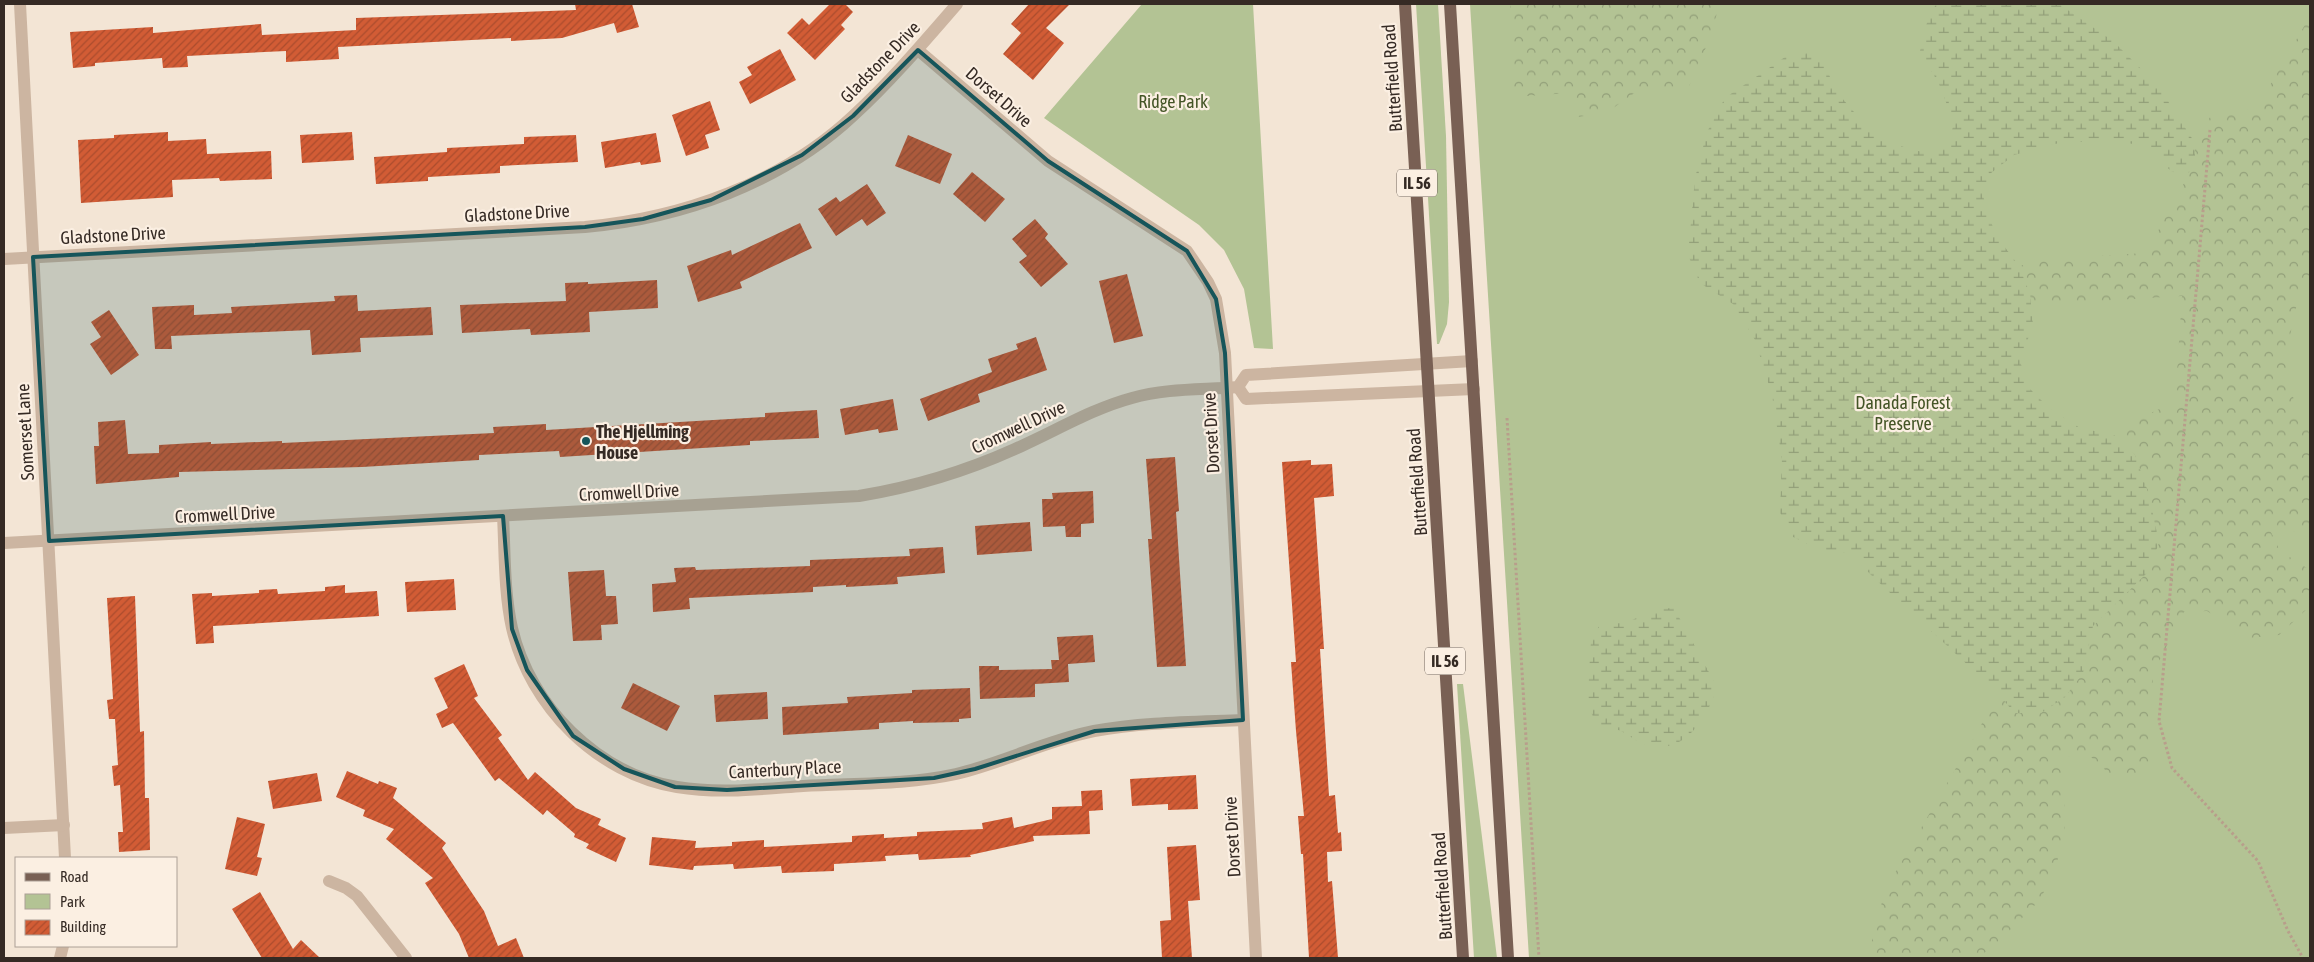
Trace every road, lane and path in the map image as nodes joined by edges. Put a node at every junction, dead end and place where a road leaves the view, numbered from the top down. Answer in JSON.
{"nodes":[{"id":1,"x":20,"y":4,"type":"edge"},
{"id":2,"x":958,"y":4,"type":"edge"},
{"id":3,"x":1405,"y":4,"type":"edge"},
{"id":4,"x":1450,"y":4,"type":"edge"},
{"id":5,"x":918,"y":50,"type":"junction"},
{"id":6,"x":2210,"y":130,"type":"dead end"},
{"id":7,"x":33,"y":257,"type":"junction"},
{"id":8,"x":4,"y":259,"type":"edge"},
{"id":9,"x":1472,"y":361,"type":"junction"},
{"id":10,"x":1427,"y":363,"type":"junction"},
{"id":11,"x":1232,"y":387,"type":"junction"},
{"id":12,"x":1474,"y":389,"type":"junction"},
{"id":13,"x":1429,"y":391,"type":"junction"},
{"id":14,"x":1507,"y":418,"type":"dead end"},
{"id":15,"x":503,"y":516,"type":"junction"},
{"id":16,"x":48,"y":541,"type":"junction"},
{"id":17,"x":4,"y":543,"type":"edge"},
{"id":18,"x":1243,"y":720,"type":"junction"},
{"id":19,"x":64,"y":824,"type":"junction"},
{"id":20,"x":4,"y":828,"type":"edge"},
{"id":21,"x":65,"y":857,"type":"edge"},
{"id":22,"x":329,"y":881,"type":"dead end"},
{"id":23,"x":406,"y":958,"type":"edge"},
{"id":24,"x":1256,"y":958,"type":"edge"},
{"id":25,"x":1464,"y":958,"type":"edge"},
{"id":26,"x":1508,"y":958,"type":"edge"},
{"id":27,"x":1539,"y":958,"type":"edge"},
{"id":28,"x":2303,"y":958,"type":"edge"}],
"edges":[{"from":1,"to":7,"type":"street","name":"Somerset Lane"},
{"from":2,"to":5,"type":"street","name":"Gladstone Drive"},
{"from":3,"to":10,"type":"main road","name":"Butterfield Road","number":"IL 56"},
{"from":4,"to":9,"type":"main road","number":"IL 56"},
{"from":5,"to":7,"type":"street","name":"Gladstone Drive"},
{"from":5,"to":11,"type":"street","name":"Dorset Drive"},
{"from":6,"to":28,"type":"path"},
{"from":7,"to":8,"type":"street","name":"Gladstone Drive"},
{"from":7,"to":16,"type":"street","name":"Somerset Lane"},
{"from":9,"to":10,"type":"street"},
{"from":9,"to":12,"type":"main road","number":"IL 56"},
{"from":10,"to":11,"type":"street"},
{"from":10,"to":13,"type":"main road","name":"Butterfield Road","number":"IL 56"},
{"from":11,"to":13,"type":"street"},
{"from":11,"to":15,"type":"street","name":"Cromwell Drive"},
{"from":11,"to":18,"type":"street","name":"Dorset Drive"},
{"from":12,"to":13,"type":"street"},
{"from":12,"to":26,"type":"main road","number":"IL 56"},
{"from":13,"to":25,"type":"main road","name":"Butterfield Road","number":"IL 56"},
{"from":14,"to":27,"type":"path"},
{"from":15,"to":16,"type":"street","name":"Cromwell Drive"},
{"from":15,"to":18,"type":"street","name":"Canterbury Place"},
{"from":16,"to":17,"type":"street","name":"Cromwell Drive"},
{"from":16,"to":19,"type":"street","name":"Somerset Lane"},
{"from":18,"to":24,"type":"street","name":"Dorset Drive"},
{"from":19,"to":20,"type":"street"},
{"from":19,"to":21,"type":"street","name":"Somerset Lane"},
{"from":22,"to":23,"type":"street"}]}
